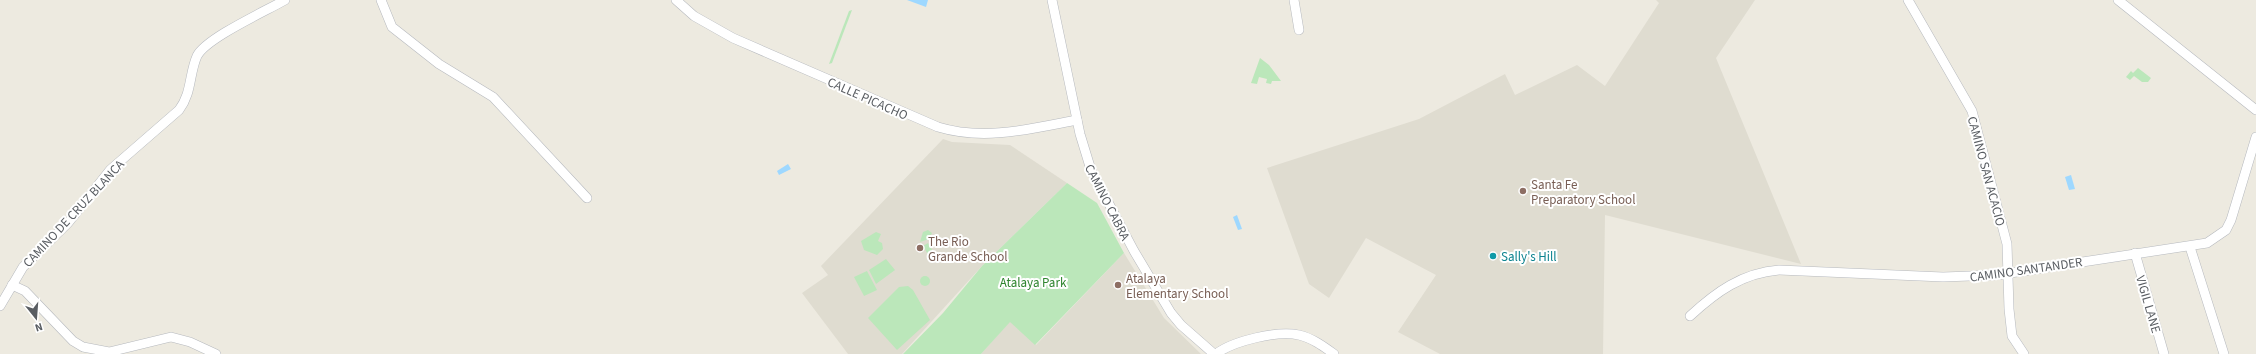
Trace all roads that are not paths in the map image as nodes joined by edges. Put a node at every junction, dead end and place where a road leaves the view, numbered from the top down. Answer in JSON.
{"nodes":[{"id":1,"x":285,"y":0,"type":"edge"},
{"id":2,"x":381,"y":0,"type":"edge"},
{"id":3,"x":676,"y":0,"type":"edge"},
{"id":4,"x":1052,"y":0,"type":"edge"},
{"id":5,"x":1294,"y":0,"type":"edge"},
{"id":6,"x":1908,"y":0,"type":"edge"},
{"id":7,"x":2118,"y":0,"type":"edge"},
{"id":8,"x":1299,"y":30,"type":"dead end"},
{"id":9,"x":2256,"y":110,"type":"edge"},
{"id":10,"x":1077,"y":120,"type":"junction"},
{"id":11,"x":2256,"y":137,"type":"edge"},
{"id":12,"x":587,"y":198,"type":"dead end"},
{"id":13,"x":2190,"y":247,"type":"junction"},
{"id":14,"x":2135,"y":253,"type":"junction"},
{"id":15,"x":2007,"y":272,"type":"junction"},
{"id":16,"x":12,"y":285,"type":"junction"},
{"id":17,"x":0,"y":306,"type":"edge"},
{"id":18,"x":1690,"y":316,"type":"dead end"},
{"id":19,"x":216,"y":354,"type":"edge"},
{"id":20,"x":1215,"y":354,"type":"edge"},
{"id":21,"x":1334,"y":354,"type":"edge"},
{"id":22,"x":2024,"y":354,"type":"edge"},
{"id":23,"x":2164,"y":354,"type":"edge"},
{"id":24,"x":2224,"y":354,"type":"edge"}],
"edges":[{"from":1,"to":16,"type":"street","name":"CAMINO DE CRUZ BLANCA"},
{"from":2,"to":12,"type":"street"},
{"from":3,"to":10,"type":"street","name":"CALLE PICACHO"},
{"from":4,"to":10,"type":"street","name":"CAMINO CABRA"},
{"from":5,"to":8,"type":"street"},
{"from":6,"to":15,"type":"street","name":"CAMINO SAN ACACIO"},
{"from":7,"to":9,"type":"street"},
{"from":10,"to":20,"type":"street","name":"CAMINO CABRA"},
{"from":11,"to":13,"type":"street","name":"CAMINO SANTANDER"},
{"from":13,"to":14,"type":"street","name":"CAMINO SANTANDER"},
{"from":13,"to":24,"type":"street"},
{"from":14,"to":15,"type":"street","name":"CAMINO SANTANDER"},
{"from":14,"to":23,"type":"street","name":"VIGIL LANE"},
{"from":15,"to":18,"type":"street","name":"CAMINO SANTANDER"},
{"from":15,"to":22,"type":"street","name":"CAMINO SAN ACACIO"},
{"from":16,"to":17,"type":"street","name":"CAMINO DE CRUZ BLANCA"},
{"from":16,"to":19,"type":"street"},
{"from":20,"to":21,"type":"street"}]}
